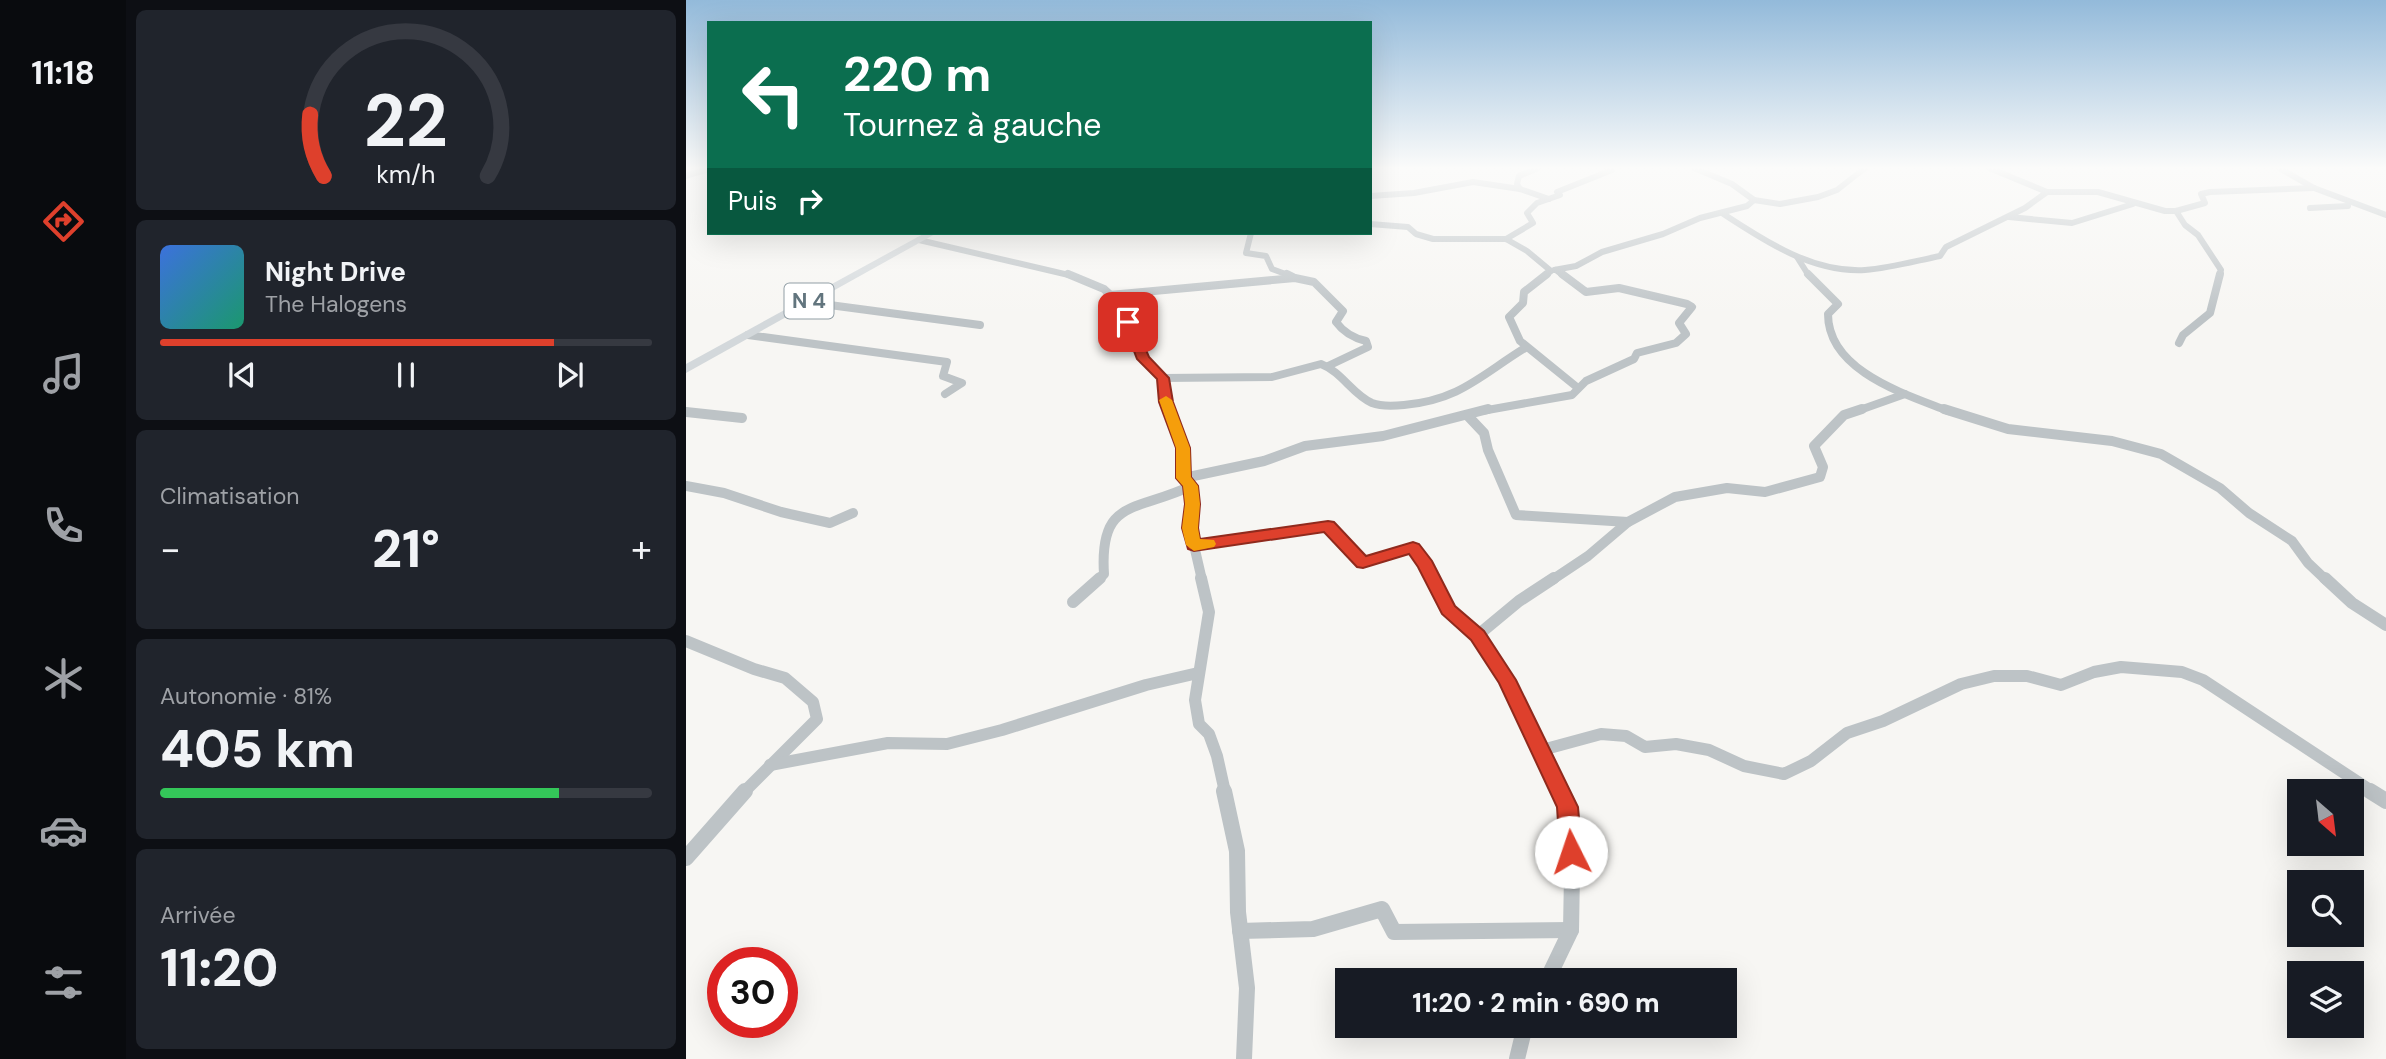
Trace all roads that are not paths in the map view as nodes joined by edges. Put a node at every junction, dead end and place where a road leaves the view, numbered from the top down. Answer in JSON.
{"nodes":[{"id":1,"x":1530,"y":217,"type":"edge"},
{"id":2,"x":1708,"y":217,"type":"edge"},
{"id":3,"x":1729,"y":217,"type":"edge"},
{"id":4,"x":2006,"y":217,"type":"edge"},
{"id":5,"x":2011,"y":217,"type":"edge"},
{"id":6,"x":2090,"y":217,"type":"edge"},
{"id":7,"x":2180,"y":217,"type":"edge"},
{"id":8,"x":1372,"y":224,"type":"edge"},
{"id":9,"x":928,"y":235,"type":"edge"},
{"id":10,"x":1251,"y":235,"type":"edge"},
{"id":11,"x":1506,"y":239,"type":"junction"},
{"id":12,"x":919,"y":240,"type":"junction"},
{"id":13,"x":1797,"y":257,"type":"junction"},
{"id":14,"x":1553,"y":271,"type":"junction"},
{"id":15,"x":1295,"y":278,"type":"junction"},
{"id":16,"x":1110,"y":295,"type":"junction"},
{"id":17,"x":807,"y":302,"type":"junction"},
{"id":18,"x":980,"y":325,"type":"dead end"},
{"id":19,"x":748,"y":335,"type":"junction"},
{"id":20,"x":2179,"y":343,"type":"dead end"},
{"id":21,"x":1525,"y":348,"type":"junction"},
{"id":22,"x":1328,"y":366,"type":"junction"},
{"id":23,"x":686,"y":369,"type":"edge"},
{"id":24,"x":1163,"y":378,"type":"junction"},
{"id":25,"x":1578,"y":388,"type":"junction"},
{"id":26,"x":944,"y":394,"type":"dead end"},
{"id":27,"x":1905,"y":394,"type":"junction"},
{"id":28,"x":686,"y":412,"type":"edge"},
{"id":29,"x":1467,"y":415,"type":"junction"},
{"id":30,"x":742,"y":418,"type":"dead end"},
{"id":31,"x":1187,"y":482,"type":"junction"},
{"id":32,"x":686,"y":486,"type":"edge"},
{"id":33,"x":853,"y":513,"type":"dead end"},
{"id":34,"x":1628,"y":522,"type":"junction"},
{"id":35,"x":1194,"y":545,"type":"junction"},
{"id":36,"x":1073,"y":601,"type":"dead end"},
{"id":37,"x":2386,"y":625,"type":"edge"},
{"id":38,"x":1478,"y":635,"type":"junction"},
{"id":39,"x":686,"y":641,"type":"edge"},
{"id":40,"x":1198,"y":673,"type":"junction"},
{"id":41,"x":1542,"y":750,"type":"junction"},
{"id":42,"x":770,"y":765,"type":"junction"},
{"id":43,"x":2386,"y":802,"type":"edge"},
{"id":44,"x":686,"y":858,"type":"edge"},
{"id":45,"x":1571,"y":930,"type":"junction"},
{"id":46,"x":1240,"y":931,"type":"junction"},
{"id":47,"x":1553,"y":968,"type":"edge"},
{"id":48,"x":1522,"y":1038,"type":"edge"},
{"id":49,"x":1244,"y":1059,"type":"edge"},
{"id":50,"x":1517,"y":1059,"type":"edge"}],
"edges":[{"from":1,"to":11,"type":"street"},
{"from":2,"to":14,"type":"street"},
{"from":3,"to":13,"type":"street"},
{"from":4,"to":13,"type":"street"},
{"from":5,"to":6,"type":"street"},
{"from":7,"to":20,"type":"street"},
{"from":8,"to":11,"type":"street"},
{"from":9,"to":12,"type":"main road","number":"N 4"},
{"from":10,"to":15,"type":"street"},
{"from":11,"to":14,"type":"street"},
{"from":12,"to":16,"type":"street"},
{"from":12,"to":17,"type":"main road","number":"N 4"},
{"from":13,"to":27,"type":"street"},
{"from":14,"to":21,"type":"street"},
{"from":14,"to":25,"type":"street"},
{"from":15,"to":16,"type":"street"},
{"from":15,"to":22,"type":"street"},
{"from":16,"to":24,"type":"street"},
{"from":17,"to":18,"type":"street"},
{"from":17,"to":19,"type":"main road","number":"N 4"},
{"from":19,"to":23,"type":"main road","number":"N 4"},
{"from":19,"to":26,"type":"street"},
{"from":21,"to":22,"type":"street"},
{"from":21,"to":25,"type":"street"},
{"from":22,"to":24,"type":"street"},
{"from":24,"to":31,"type":"street"},
{"from":25,"to":29,"type":"street"},
{"from":27,"to":34,"type":"street"},
{"from":27,"to":37,"type":"street"},
{"from":28,"to":30,"type":"street"},
{"from":29,"to":31,"type":"street"},
{"from":29,"to":34,"type":"street"},
{"from":31,"to":35,"type":"street"},
{"from":31,"to":36,"type":"street"},
{"from":32,"to":33,"type":"street"},
{"from":34,"to":38,"type":"street"},
{"from":35,"to":38,"type":"street"},
{"from":35,"to":40,"type":"street"},
{"from":38,"to":41,"type":"street"},
{"from":39,"to":42,"type":"street"},
{"from":40,"to":42,"type":"street"},
{"from":40,"to":46,"type":"street"},
{"from":41,"to":43,"type":"street"},
{"from":41,"to":45,"type":"street"},
{"from":42,"to":44,"type":"street"},
{"from":45,"to":46,"type":"street"},
{"from":45,"to":47,"type":"street"},
{"from":46,"to":49,"type":"street"},
{"from":48,"to":50,"type":"street"}]}
